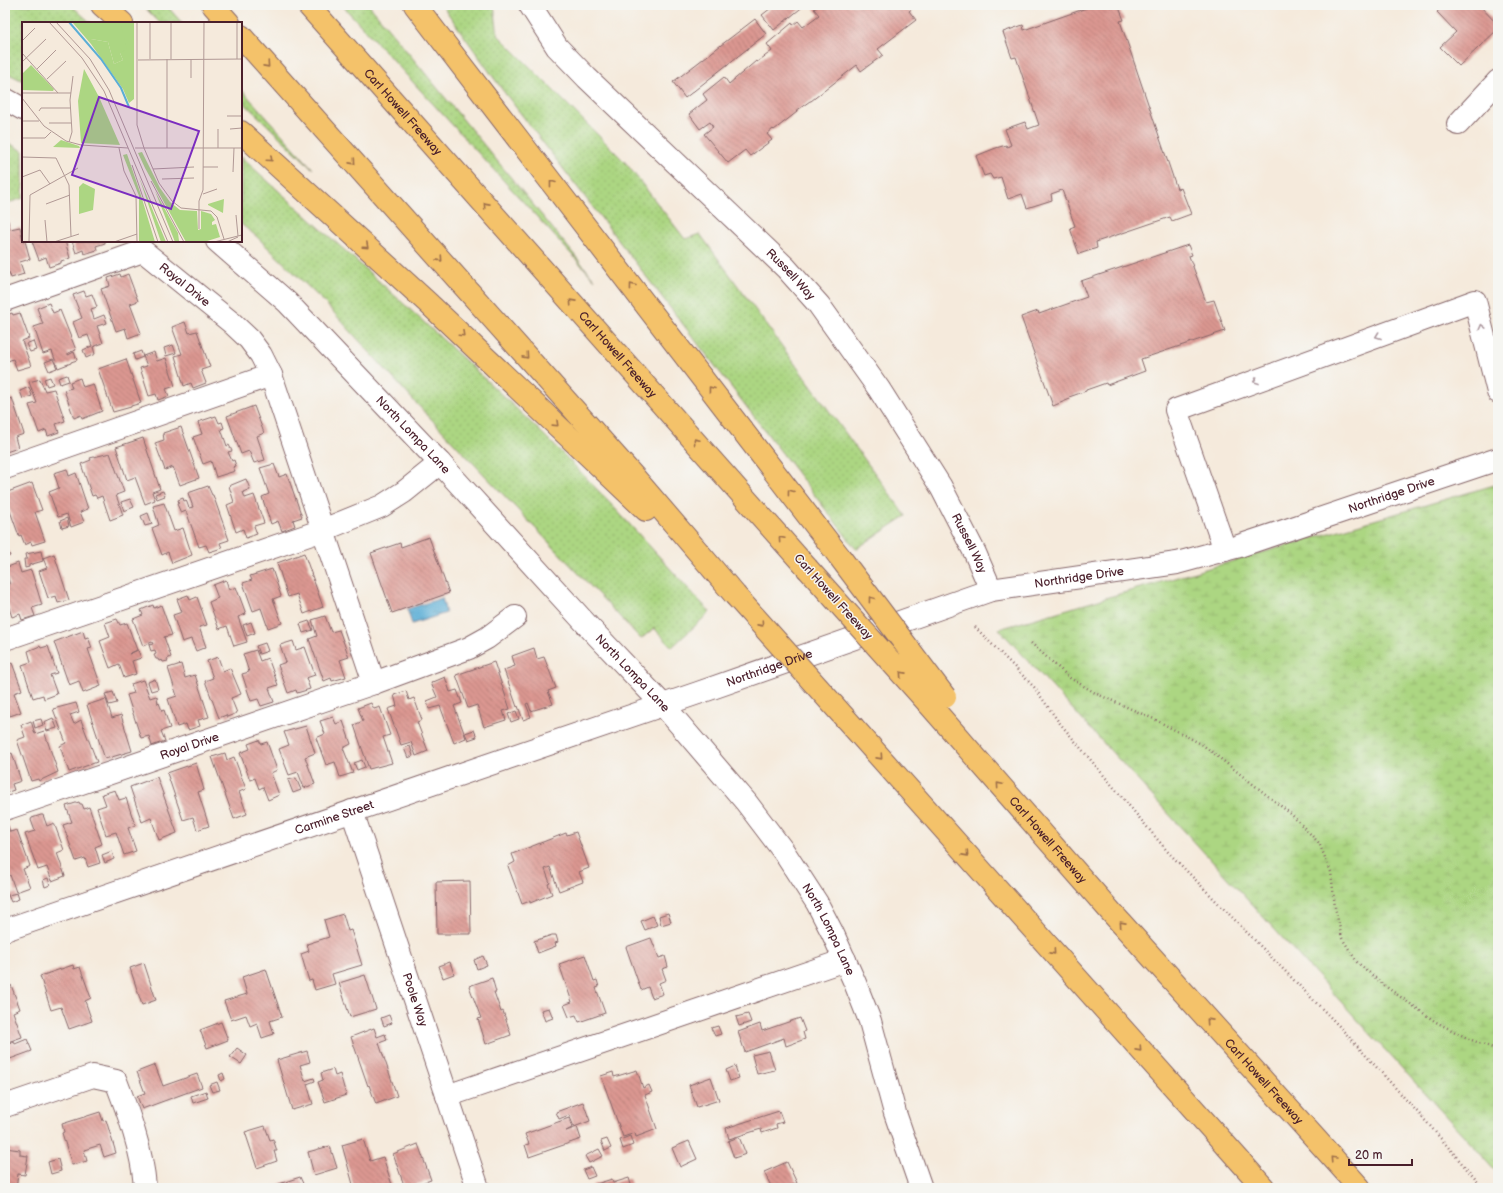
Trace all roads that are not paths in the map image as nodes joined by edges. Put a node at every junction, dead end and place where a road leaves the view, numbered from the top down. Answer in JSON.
{"nodes":[{"id":1,"x":102,"y":5,"type":"edge"},
{"id":2,"x":213,"y":5,"type":"edge"},
{"id":3,"x":308,"y":5,"type":"edge"},
{"id":4,"x":415,"y":5,"type":"edge"},
{"id":5,"x":530,"y":5,"type":"edge"},
{"id":6,"x":121,"y":22,"type":"edge"},
{"id":7,"x":229,"y":22,"type":"edge"},
{"id":8,"x":242,"y":37,"type":"edge"},
{"id":9,"x":1498,"y":81,"type":"edge"},
{"id":10,"x":5,"y":99,"type":"edge"},
{"id":11,"x":22,"y":108,"type":"edge"},
{"id":12,"x":1458,"y":124,"type":"dead end"},
{"id":13,"x":242,"y":133,"type":"edge"},
{"id":14,"x":217,"y":242,"type":"edge"},
{"id":15,"x":5,"y":300,"type":"edge"},
{"id":16,"x":271,"y":375,"type":"junction"},
{"id":17,"x":1498,"y":392,"type":"edge"},
{"id":18,"x":1498,"y":459,"type":"edge"},
{"id":19,"x":440,"y":463,"type":"junction"},
{"id":20,"x":5,"y":468,"type":"edge"},
{"id":21,"x":323,"y":530,"type":"junction"},
{"id":22,"x":1225,"y":550,"type":"junction"},
{"id":23,"x":991,"y":590,"type":"junction"},
{"id":24,"x":735,"y":595,"type":"junction"},
{"id":25,"x":515,"y":617,"type":"dead end"},
{"id":26,"x":5,"y":639,"type":"edge"},
{"id":27,"x":374,"y":683,"type":"junction"},
{"id":28,"x":937,"y":700,"type":"junction"},
{"id":29,"x":663,"y":705,"type":"junction"},
{"id":30,"x":5,"y":809,"type":"edge"},
{"id":31,"x":352,"y":811,"type":"junction"},
{"id":32,"x":5,"y":930,"type":"edge"},
{"id":33,"x":845,"y":960,"type":"junction"},
{"id":34,"x":447,"y":1096,"type":"junction"},
{"id":35,"x":5,"y":1106,"type":"edge"},
{"id":36,"x":143,"y":1188,"type":"edge"},
{"id":37,"x":478,"y":1188,"type":"edge"},
{"id":38,"x":921,"y":1188,"type":"edge"},
{"id":39,"x":1264,"y":1188,"type":"edge"},
{"id":40,"x":1360,"y":1188,"type":"edge"}],
"edges":[{"from":1,"to":6,"type":"highway"},
{"from":2,"to":7,"type":"highway"},
{"from":28,"to":3,"type":"highway","name":"Carl Howell Freeway","one_way":true,"bridge":true},
{"from":28,"to":4,"type":"highway","one_way":true,"bridge":true},
{"from":5,"to":23,"type":"street","name":"Russell Way"},
{"from":8,"to":24,"type":"highway","one_way":true},
{"from":9,"to":12,"type":"street"},
{"from":10,"to":11,"type":"street"},
{"from":13,"to":24,"type":"highway","one_way":true},
{"from":14,"to":19,"type":"street","name":"North Lompa Lane"},
{"from":15,"to":16,"type":"street","name":"Royal Drive"},
{"from":16,"to":20,"type":"street"},
{"from":16,"to":21,"type":"street","name":"Royal Drive"},
{"from":17,"to":22,"type":"street","one_way":true},
{"from":18,"to":22,"type":"street","name":"Northridge Drive"},
{"from":19,"to":21,"type":"street"},
{"from":19,"to":29,"type":"street","name":"North Lompa Lane"},
{"from":21,"to":26,"type":"street"},
{"from":21,"to":27,"type":"street","name":"Royal Drive"},
{"from":22,"to":23,"type":"street","name":"Northridge Drive"},
{"from":23,"to":29,"type":"street","name":"Northridge Drive"},
{"from":24,"to":39,"type":"highway","one_way":true,"bridge":true},
{"from":25,"to":27,"type":"street","name":"Royal Drive"},
{"from":27,"to":30,"type":"street","name":"Royal Drive"},
{"from":40,"to":28,"type":"highway","name":"Carl Howell Freeway","one_way":true},
{"from":29,"to":31,"type":"street","name":"Carmine Street"},
{"from":29,"to":33,"type":"street","name":"North Lompa Lane"},
{"from":31,"to":32,"type":"street","name":"Carmine Street"},
{"from":31,"to":34,"type":"street","name":"Poole Way"},
{"from":33,"to":34,"type":"street"},
{"from":33,"to":38,"type":"street","name":"North Lompa Lane"},
{"from":34,"to":37,"type":"street","name":"Poole Way"},
{"from":35,"to":36,"type":"street"}]}
